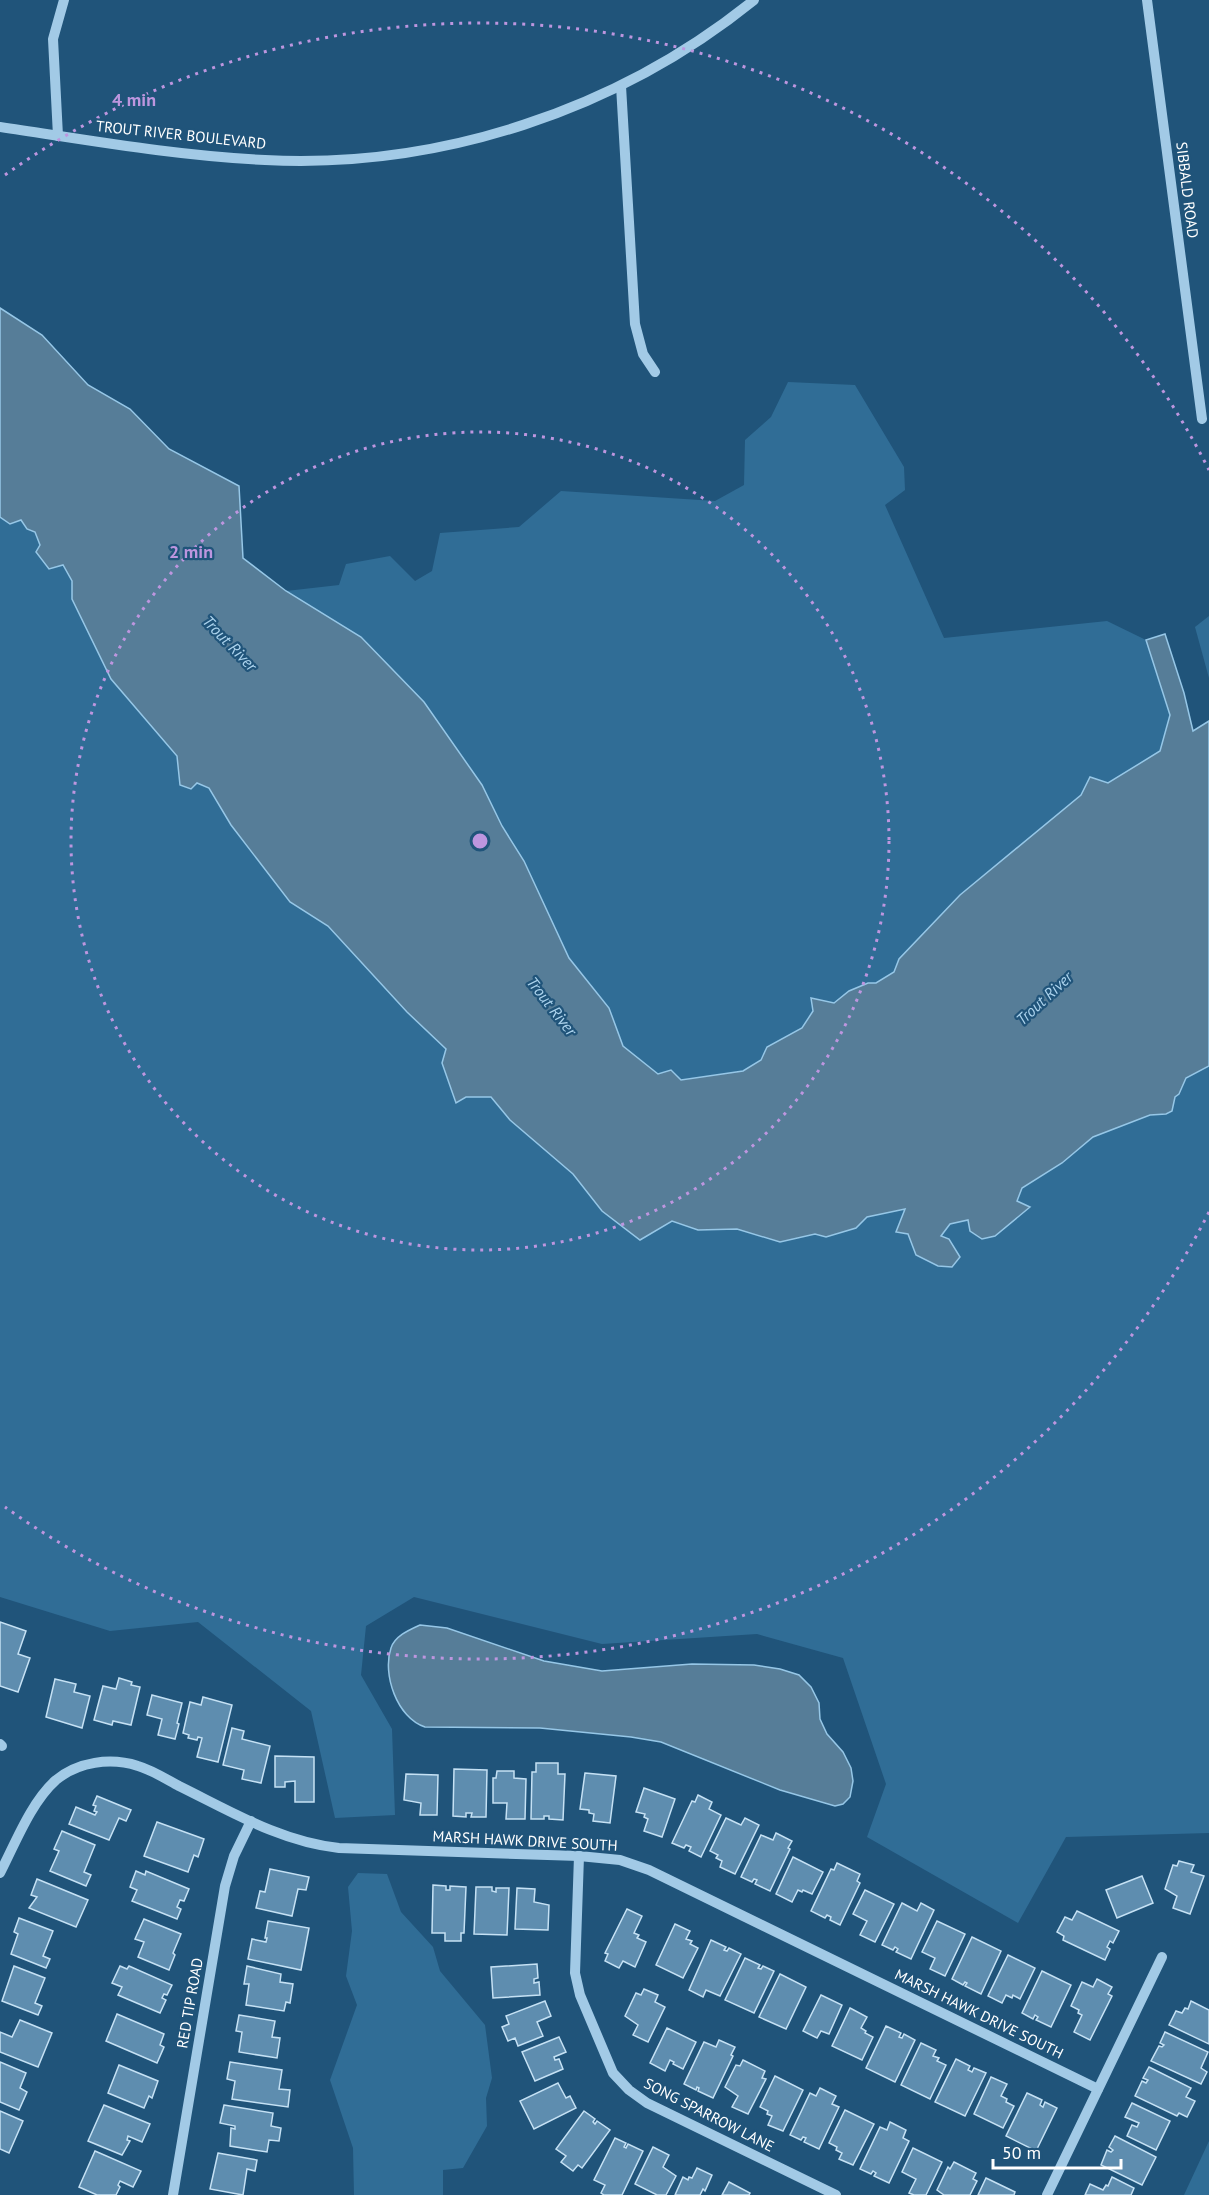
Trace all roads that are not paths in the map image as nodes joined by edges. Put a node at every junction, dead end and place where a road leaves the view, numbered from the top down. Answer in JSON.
{"nodes":[{"id":1,"x":64,"y":0,"type":"edge"},
{"id":2,"x":754,"y":0,"type":"edge"},
{"id":3,"x":1147,"y":0,"type":"edge"},
{"id":4,"x":621,"y":86,"type":"junction"},
{"id":5,"x":0,"y":127,"type":"edge"},
{"id":6,"x":58,"y":136,"type":"junction"},
{"id":7,"x":655,"y":372,"type":"dead end"},
{"id":8,"x":1202,"y":419,"type":"dead end"},
{"id":9,"x":250,"y":1821,"type":"junction"},
{"id":10,"x":579,"y":1856,"type":"junction"},
{"id":11,"x":0,"y":1873,"type":"edge"},
{"id":12,"x":1162,"y":1957,"type":"dead end"},
{"id":13,"x":1098,"y":2089,"type":"junction"},
{"id":14,"x":173,"y":2195,"type":"edge"},
{"id":15,"x":836,"y":2195,"type":"edge"},
{"id":16,"x":1047,"y":2195,"type":"edge"}],
"edges":[{"from":1,"to":6,"type":"street"},
{"from":2,"to":4,"type":"street","name":"TROUT RIVER BOULEVARD"},
{"from":3,"to":8,"type":"street","name":"SIBBALD ROAD"},
{"from":4,"to":6,"type":"street","name":"TROUT RIVER BOULEVARD"},
{"from":4,"to":7,"type":"street"},
{"from":5,"to":6,"type":"street","name":"TROUT RIVER BOULEVARD"},
{"from":9,"to":10,"type":"street","name":"MARSH HAWK DRIVE SOUTH"},
{"from":9,"to":11,"type":"street","name":"MARSH HAWK DRIVE SOUTH"},
{"from":9,"to":14,"type":"street","name":"RED TIP ROAD"},
{"from":10,"to":13,"type":"street","name":"MARSH HAWK DRIVE SOUTH"},
{"from":10,"to":15,"type":"street","name":"SONG SPARROW LANE"},
{"from":12,"to":13,"type":"street"},
{"from":13,"to":16,"type":"street"}]}
